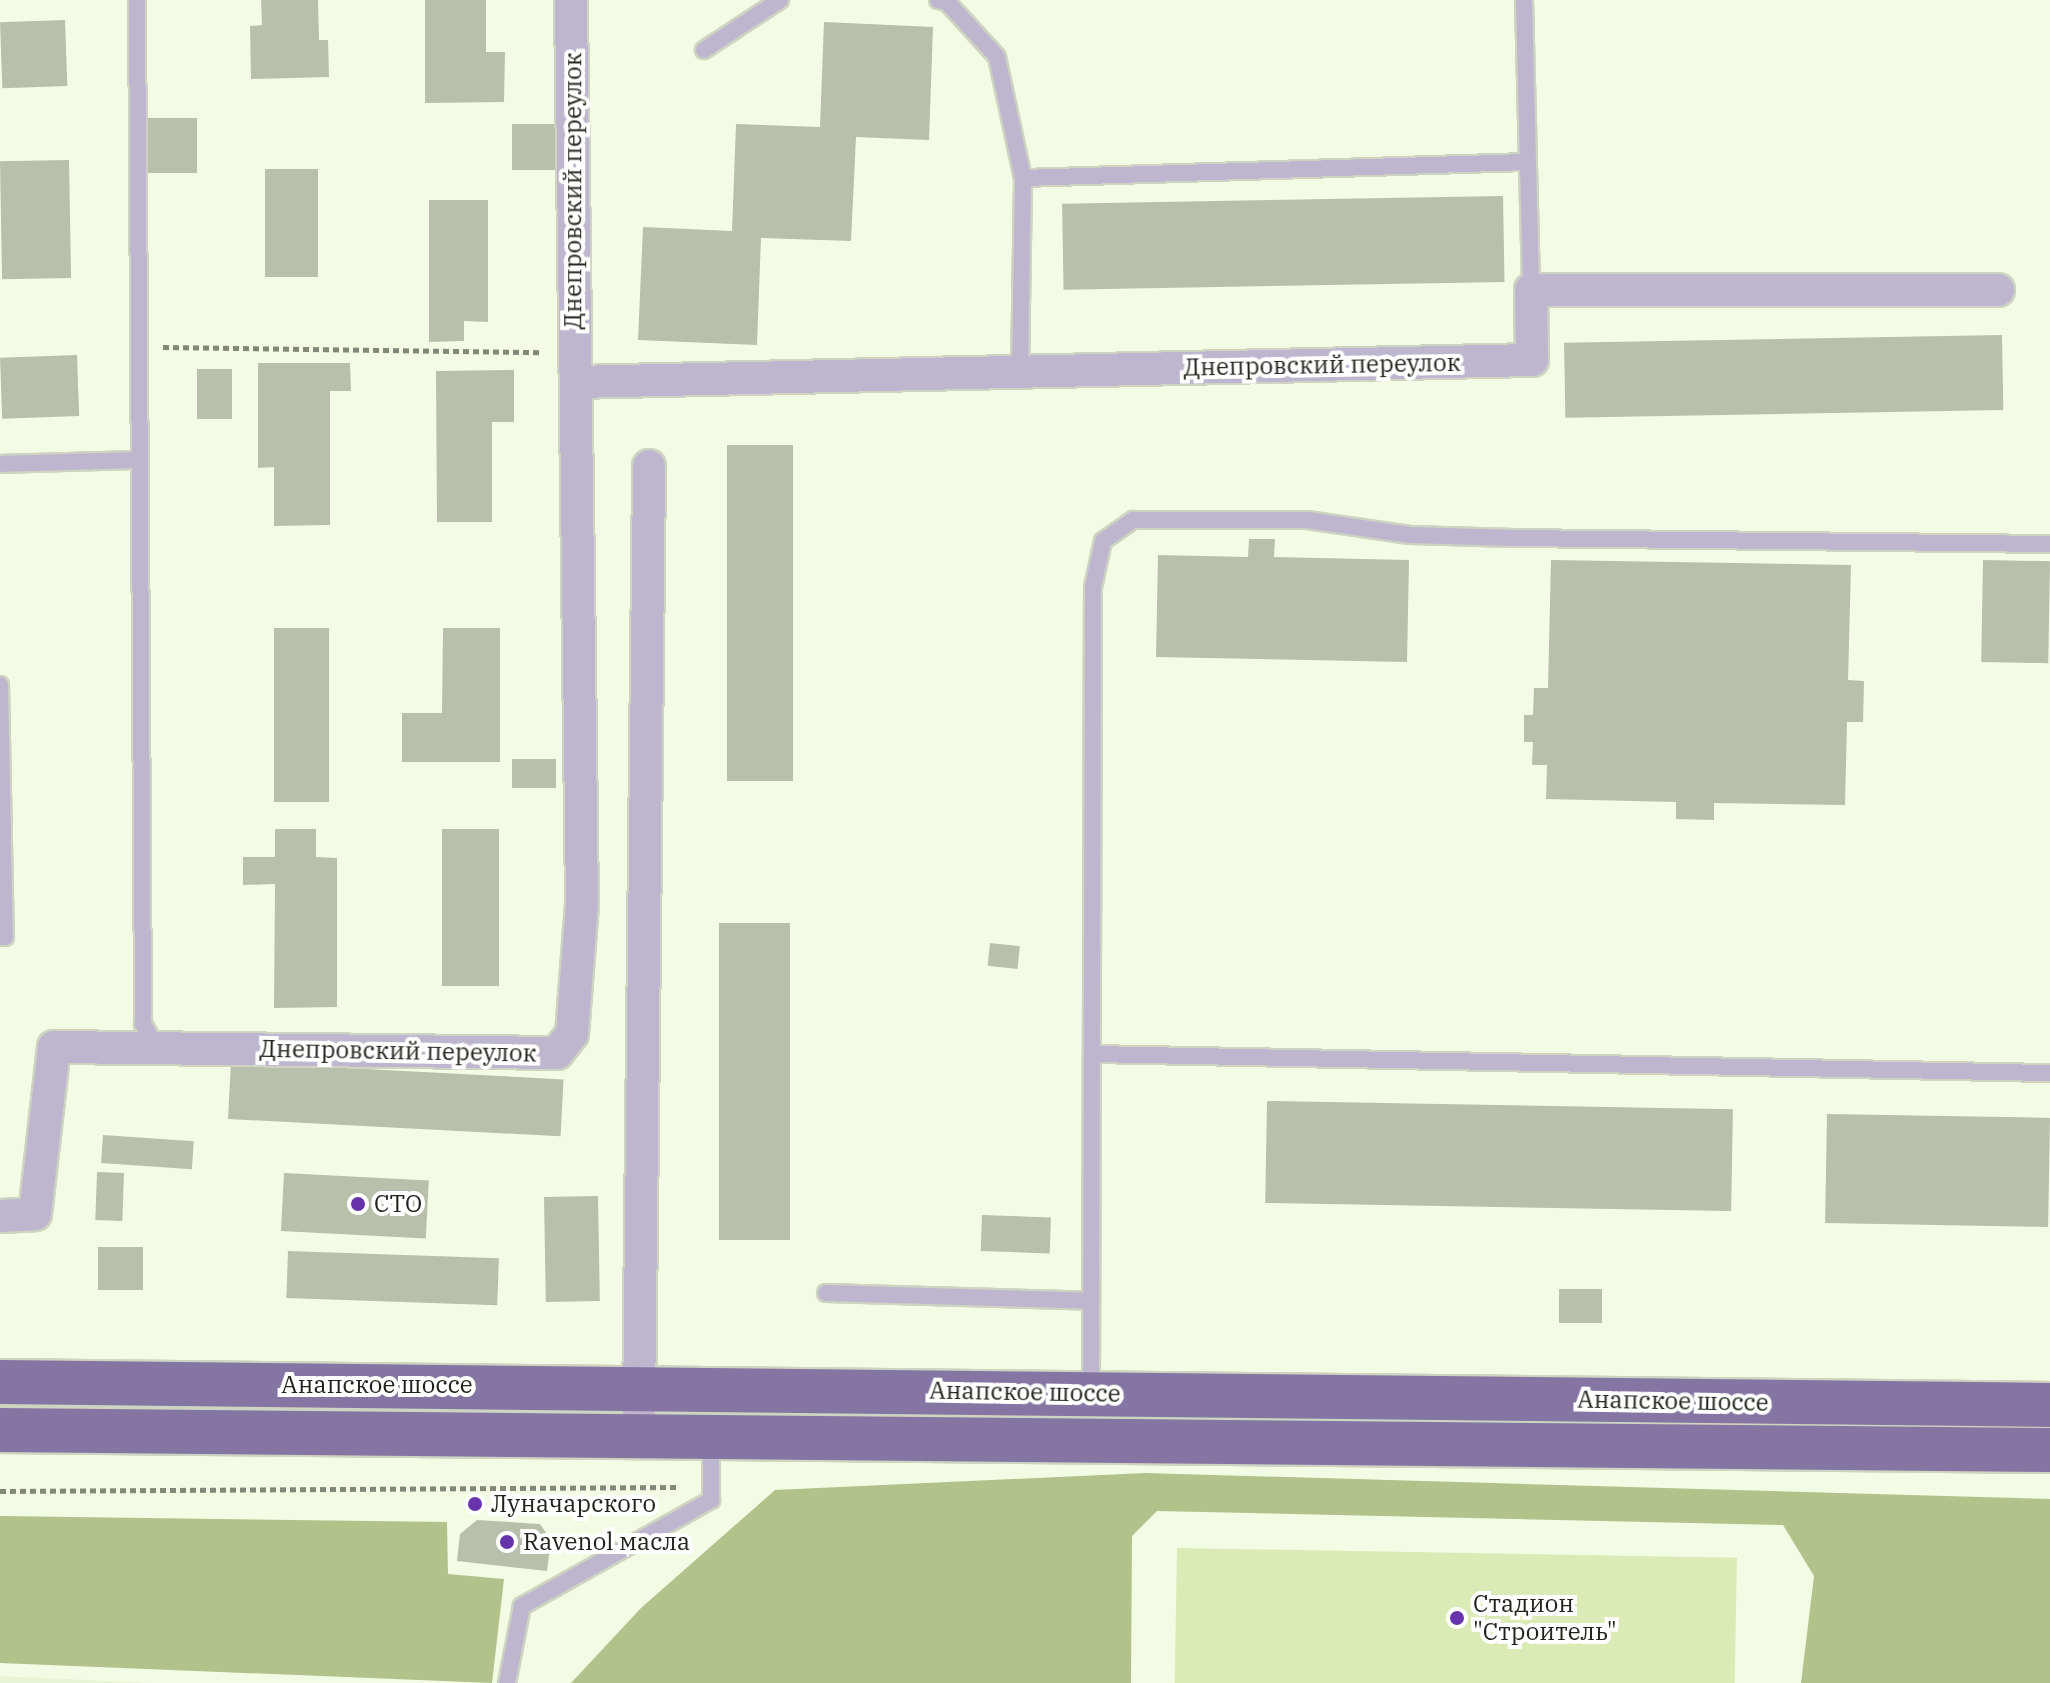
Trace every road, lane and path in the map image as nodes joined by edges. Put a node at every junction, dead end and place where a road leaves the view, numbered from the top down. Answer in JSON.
{"nodes":[{"id":1,"x":137,"y":0,"type":"edge"},
{"id":2,"x":571,"y":0,"type":"edge"},
{"id":3,"x":780,"y":0,"type":"edge"},
{"id":4,"x":938,"y":0,"type":"edge"},
{"id":5,"x":1524,"y":0,"type":"edge"},
{"id":6,"x":704,"y":50,"type":"dead end"},
{"id":7,"x":1527,"y":162,"type":"junction"},
{"id":8,"x":1023,"y":178,"type":"junction"},
{"id":9,"x":1531,"y":290,"type":"junction"},
{"id":10,"x":1998,"y":290,"type":"dead end"},
{"id":11,"x":136,"y":347,"type":"junction"},
{"id":12,"x":575,"y":367,"type":"junction"},
{"id":13,"x":1020,"y":372,"type":"junction"},
{"id":14,"x":137,"y":460,"type":"junction"},
{"id":15,"x":0,"y":464,"type":"edge"},
{"id":16,"x":649,"y":466,"type":"dead end"},
{"id":17,"x":2050,"y":544,"type":"edge"},
{"id":18,"x":0,"y":685,"type":"edge"},
{"id":19,"x":0,"y":937,"type":"edge"},
{"id":20,"x":157,"y":1048,"type":"junction"},
{"id":21,"x":1092,"y":1054,"type":"junction"},
{"id":22,"x":2050,"y":1073,"type":"edge"},
{"id":23,"x":0,"y":1216,"type":"edge"},
{"id":24,"x":826,"y":1293,"type":"dead end"},
{"id":25,"x":1091,"y":1301,"type":"junction"},
{"id":26,"x":0,"y":1382,"type":"edge"},
{"id":27,"x":638,"y":1388,"type":"junction"},
{"id":28,"x":2050,"y":1405,"type":"edge"},
{"id":29,"x":1090,"y":1416,"type":"junction"},
{"id":30,"x":0,"y":1430,"type":"edge"},
{"id":31,"x":639,"y":1434,"type":"junction"},
{"id":32,"x":711,"y":1435,"type":"junction"},
{"id":33,"x":2050,"y":1450,"type":"edge"},
{"id":34,"x":710,"y":1487,"type":"junction"},
{"id":35,"x":0,"y":1491,"type":"edge"},
{"id":36,"x":507,"y":1683,"type":"edge"}],
"edges":[{"from":1,"to":11,"type":"lane"},
{"from":2,"to":12,"type":"street","name":"Днепровский переулок"},
{"from":3,"to":6,"type":"lane"},
{"from":4,"to":8,"type":"lane"},
{"from":5,"to":7,"type":"lane"},
{"from":7,"to":8,"type":"lane"},
{"from":7,"to":9,"type":"lane"},
{"from":8,"to":13,"type":"lane"},
{"from":9,"to":10,"type":"street"},
{"from":9,"to":13,"type":"street","name":"Днепровский переулок"},
{"from":11,"to":12,"type":"path"},
{"from":11,"to":14,"type":"lane"},
{"from":12,"to":13,"type":"street","name":"Днепровский переулок"},
{"from":12,"to":20,"type":"street","name":"Днепровский переулок"},
{"from":14,"to":15,"type":"lane"},
{"from":14,"to":20,"type":"lane"},
{"from":16,"to":27,"type":"street"},
{"from":17,"to":21,"type":"lane"},
{"from":18,"to":19,"type":"lane"},
{"from":20,"to":23,"type":"street","name":"Днепровский переулок"},
{"from":21,"to":22,"type":"lane"},
{"from":21,"to":25,"type":"lane"},
{"from":24,"to":25,"type":"lane"},
{"from":25,"to":29,"type":"lane"},
{"from":26,"to":27,"type":"highway","name":"Анапское шоссе"},
{"from":27,"to":29,"type":"highway","name":"Анапское шоссе"},
{"from":27,"to":31,"type":"street"},
{"from":28,"to":29,"type":"highway","name":"Анапское шоссе"},
{"from":29,"to":32,"type":"highway","name":"Анапское шоссе"},
{"from":29,"to":33,"type":"highway","name":"Анапское шоссе"},
{"from":30,"to":31,"type":"highway","name":"Анапское шоссе"},
{"from":31,"to":32,"type":"highway","name":"Анапское шоссе"},
{"from":32,"to":34,"type":"lane"},
{"from":34,"to":35,"type":"path"},
{"from":34,"to":36,"type":"lane"}]}
